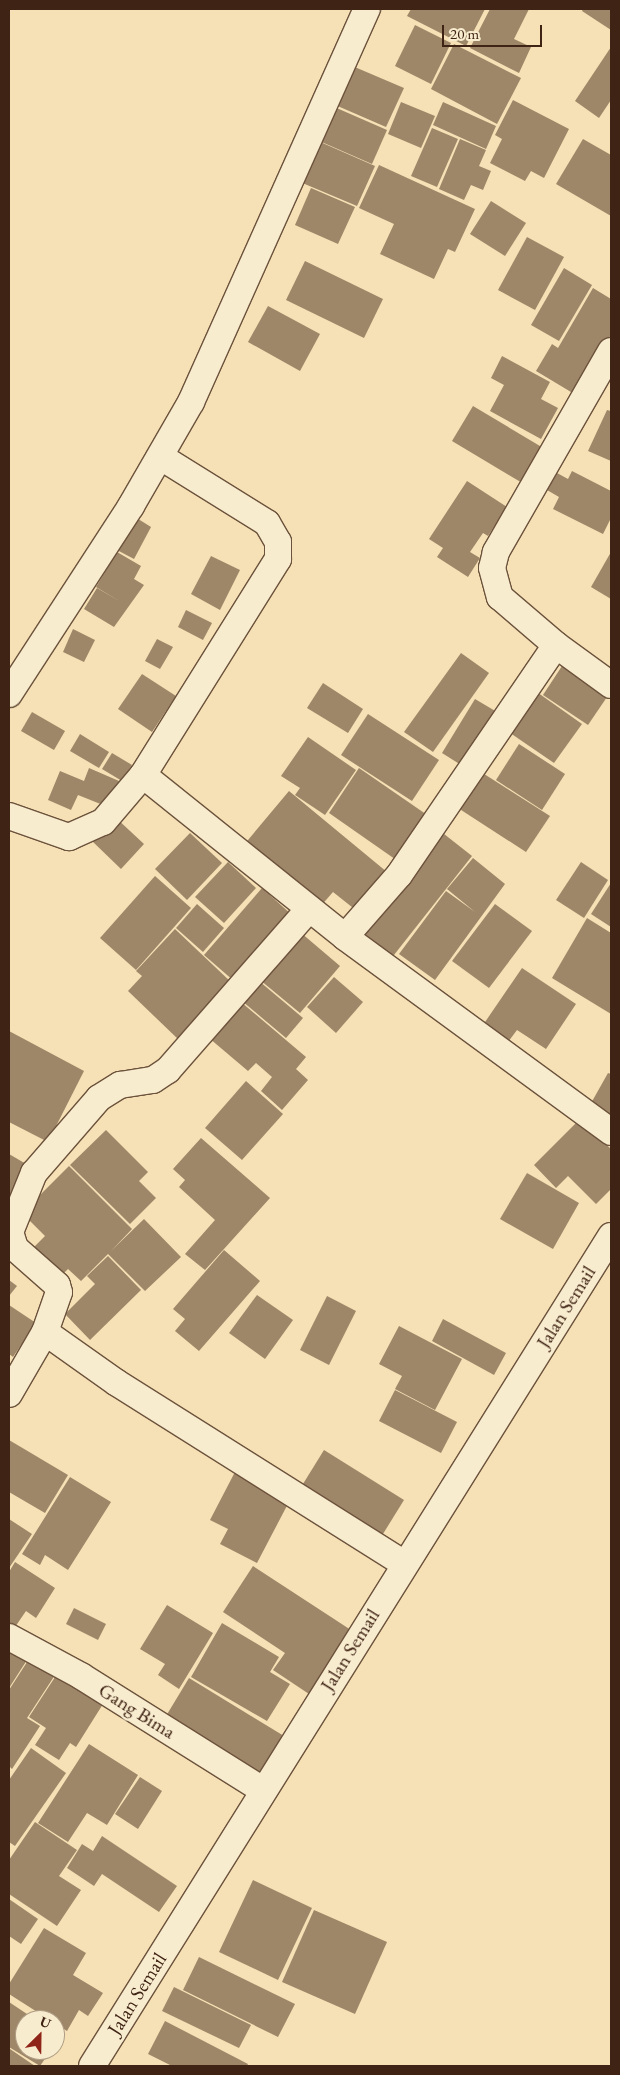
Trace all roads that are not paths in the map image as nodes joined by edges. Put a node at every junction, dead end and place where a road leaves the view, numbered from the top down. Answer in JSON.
{"nodes":[{"id":1,"x":368,"y":9,"type":"edge"},
{"id":2,"x":611,"y":351,"type":"edge"},
{"id":3,"x":161,"y":457,"type":"junction"},
{"id":4,"x":556,"y":645,"type":"junction"},
{"id":5,"x":611,"y":685,"type":"edge"},
{"id":6,"x":9,"y":694,"type":"edge"},
{"id":7,"x":143,"y":775,"type":"junction"},
{"id":8,"x":9,"y":816,"type":"edge"},
{"id":9,"x":308,"y":910,"type":"junction"},
{"id":10,"x":345,"y":938,"type":"junction"},
{"id":11,"x":611,"y":1132,"type":"edge"},
{"id":12,"x":611,"y":1236,"type":"edge"},
{"id":13,"x":45,"y":1332,"type":"junction"},
{"id":14,"x":9,"y":1394,"type":"edge"},
{"id":15,"x":403,"y":1563,"type":"junction"},
{"id":16,"x":9,"y":1637,"type":"edge"},
{"id":17,"x":263,"y":1790,"type":"junction"},
{"id":18,"x":92,"y":2066,"type":"edge"}],
"edges":[{"from":1,"to":3,"type":"street"},
{"from":2,"to":4,"type":"street"},
{"from":3,"to":6,"type":"street"},
{"from":3,"to":7,"type":"street"},
{"from":4,"to":5,"type":"street"},
{"from":4,"to":10,"type":"street"},
{"from":7,"to":8,"type":"street"},
{"from":7,"to":9,"type":"street"},
{"from":9,"to":10,"type":"street"},
{"from":9,"to":13,"type":"street"},
{"from":10,"to":11,"type":"street"},
{"from":12,"to":15,"type":"street","name":"Jalan Semail"},
{"from":13,"to":14,"type":"street"},
{"from":13,"to":15,"type":"street"},
{"from":15,"to":17,"type":"street","name":"Jalan Semail"},
{"from":16,"to":17,"type":"street","name":"Gang Bima"},
{"from":17,"to":18,"type":"street","name":"Jalan Semail"}]}
